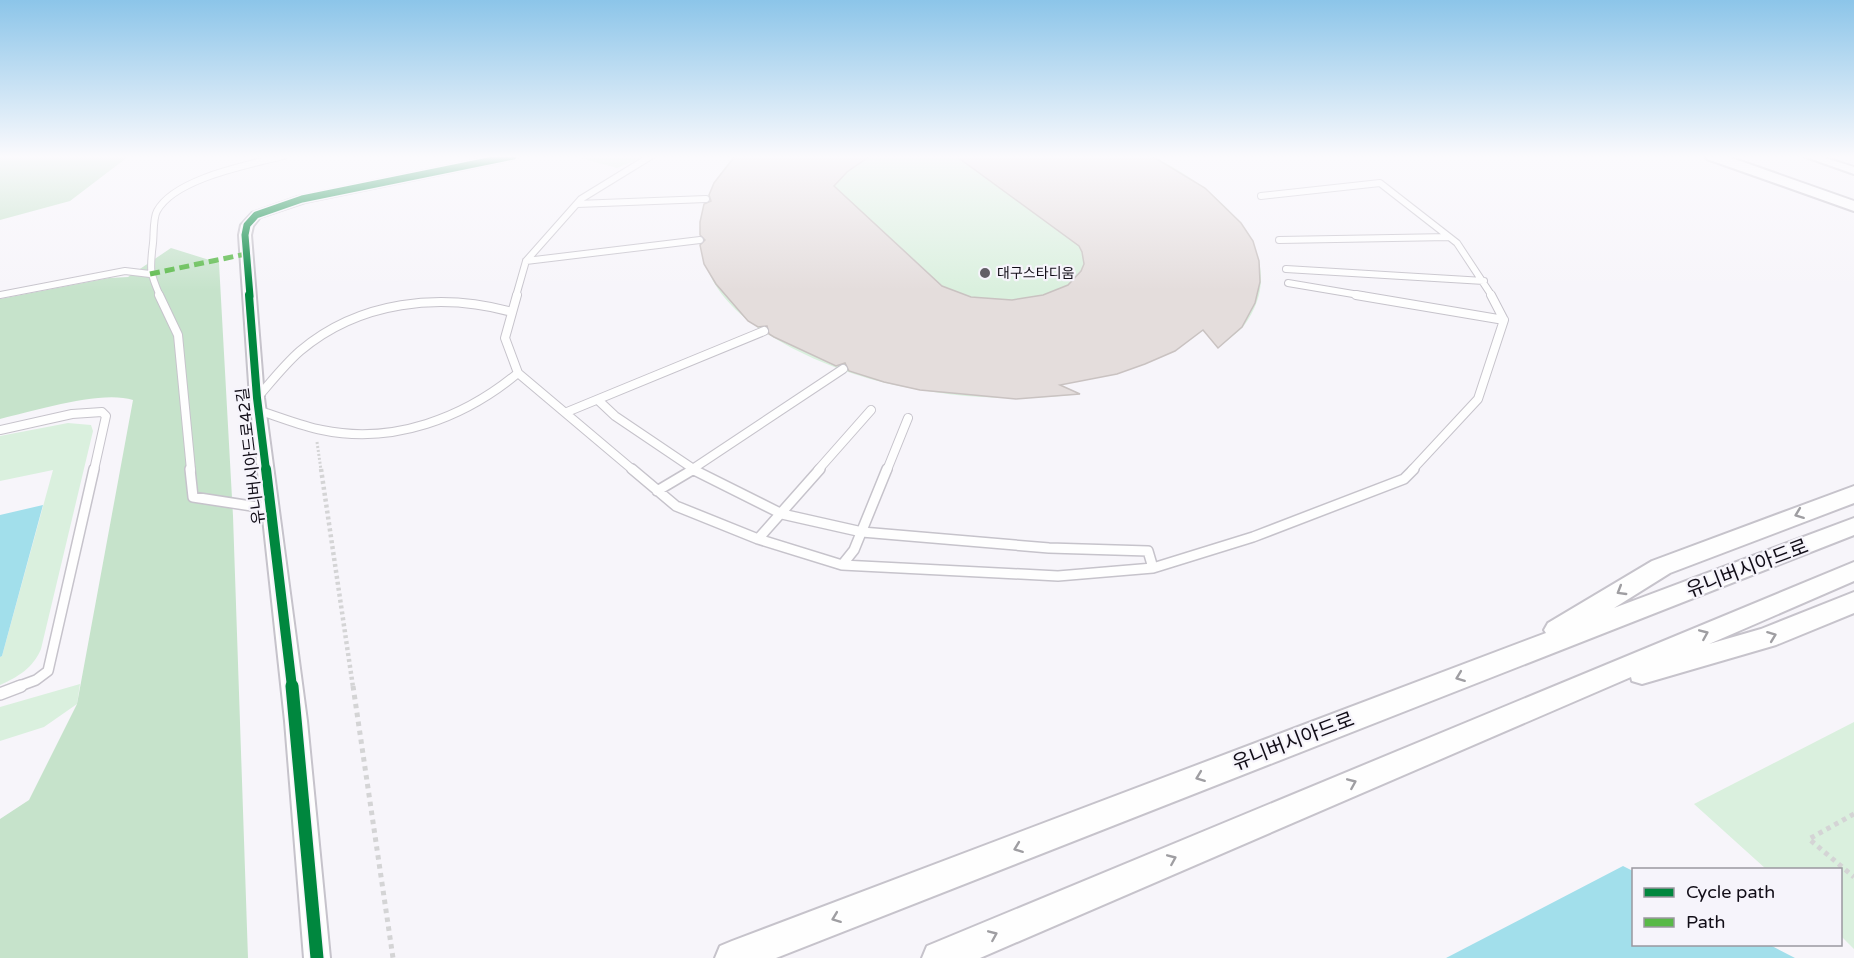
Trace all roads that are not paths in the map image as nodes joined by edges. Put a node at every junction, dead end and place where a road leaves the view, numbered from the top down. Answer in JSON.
{"nodes":[{"id":1,"x":165,"y":201,"type":"edge"},
{"id":2,"x":297,"y":201,"type":"edge"},
{"id":3,"x":580,"y":201,"type":"edge"},
{"id":4,"x":683,"y":201,"type":"edge"},
{"id":5,"x":1403,"y":201,"type":"edge"},
{"id":6,"x":1839,"y":201,"type":"edge"},
{"id":7,"x":577,"y":204,"type":"junction"},
{"id":8,"x":1854,"y":206,"type":"edge"},
{"id":9,"x":1450,"y":237,"type":"junction"},
{"id":10,"x":700,"y":240,"type":"dead end"},
{"id":11,"x":1279,"y":240,"type":"dead end"},
{"id":12,"x":526,"y":261,"type":"junction"},
{"id":13,"x":1286,"y":270,"type":"dead end"},
{"id":14,"x":150,"y":274,"type":"junction"},
{"id":15,"x":1484,"y":281,"type":"junction"},
{"id":16,"x":1288,"y":283,"type":"dead end"},
{"id":17,"x":0,"y":295,"type":"edge"},
{"id":18,"x":512,"y":312,"type":"junction"},
{"id":19,"x":1504,"y":320,"type":"junction"},
{"id":20,"x":764,"y":331,"type":"dead end"},
{"id":21,"x":843,"y":369,"type":"dead end"},
{"id":22,"x":518,"y":373,"type":"junction"},
{"id":23,"x":598,"y":400,"type":"junction"},
{"id":24,"x":258,"y":404,"type":"junction"},
{"id":25,"x":871,"y":410,"type":"dead end"},
{"id":26,"x":567,"y":412,"type":"junction"},
{"id":27,"x":908,"y":418,"type":"dead end"},
{"id":28,"x":0,"y":430,"type":"edge"},
{"id":29,"x":693,"y":469,"type":"junction"},
{"id":30,"x":657,"y":491,"type":"junction"},
{"id":31,"x":1854,"y":494,"type":"edge"},
{"id":32,"x":272,"y":509,"type":"junction"},
{"id":33,"x":782,"y":514,"type":"junction"},
{"id":34,"x":1854,"y":526,"type":"edge"},
{"id":35,"x":862,"y":532,"type":"junction"},
{"id":36,"x":758,"y":539,"type":"junction"},
{"id":37,"x":842,"y":565,"type":"junction"},
{"id":38,"x":1153,"y":568,"type":"junction"},
{"id":39,"x":1854,"y":571,"type":"edge"},
{"id":40,"x":1854,"y":602,"type":"edge"},
{"id":41,"x":1515,"y":655,"type":"junction"},
{"id":42,"x":0,"y":694,"type":"edge"},
{"id":43,"x":1554,"y":698,"type":"junction"},
{"id":44,"x":317,"y":958,"type":"edge"},
{"id":45,"x":732,"y":958,"type":"edge"},
{"id":46,"x":939,"y":958,"type":"edge"}],
"edges":[{"from":1,"to":14,"type":"lane"},
{"from":2,"to":24,"type":"street","name":"유니버시아드로42길"},
{"from":3,"to":7,"type":"lane"},
{"from":4,"to":7,"type":"lane"},
{"from":5,"to":9,"type":"lane"},
{"from":6,"to":8,"type":"main road"},
{"from":7,"to":12,"type":"lane"},
{"from":9,"to":11,"type":"lane"},
{"from":9,"to":15,"type":"lane"},
{"from":10,"to":12,"type":"lane"},
{"from":12,"to":18,"type":"lane"},
{"from":13,"to":15,"type":"lane"},
{"from":14,"to":17,"type":"lane"},
{"from":14,"to":32,"type":"lane"},
{"from":15,"to":19,"type":"lane"},
{"from":16,"to":19,"type":"lane"},
{"from":18,"to":22,"type":"lane"},
{"from":18,"to":24,"type":"lane"},
{"from":19,"to":38,"type":"lane"},
{"from":20,"to":23,"type":"lane"},
{"from":21,"to":29,"type":"lane"},
{"from":22,"to":24,"type":"lane"},
{"from":22,"to":26,"type":"lane"},
{"from":23,"to":26,"type":"lane"},
{"from":23,"to":29,"type":"lane"},
{"from":24,"to":32,"type":"street","name":"유니버시아드로42길"},
{"from":25,"to":33,"type":"lane"},
{"from":26,"to":30,"type":"lane"},
{"from":27,"to":35,"type":"lane"},
{"from":28,"to":42,"type":"lane"},
{"from":29,"to":30,"type":"lane"},
{"from":29,"to":33,"type":"lane"},
{"from":30,"to":36,"type":"lane"},
{"from":31,"to":41,"type":"main road","one_way":true},
{"from":32,"to":44,"type":"street","name":"유니버시아드로42길"},
{"from":33,"to":35,"type":"lane"},
{"from":33,"to":36,"type":"lane"},
{"from":34,"to":41,"type":"main road","name":"유니버시아드로"},
{"from":35,"to":37,"type":"lane"},
{"from":35,"to":38,"type":"lane"},
{"from":36,"to":37,"type":"lane"},
{"from":37,"to":38,"type":"lane"},
{"from":43,"to":39,"type":"main road","one_way":true},
{"from":43,"to":40,"type":"main road","one_way":true},
{"from":41,"to":45,"type":"main road","name":"유니버시아드로","one_way":true},
{"from":46,"to":43,"type":"main road","one_way":true}]}
